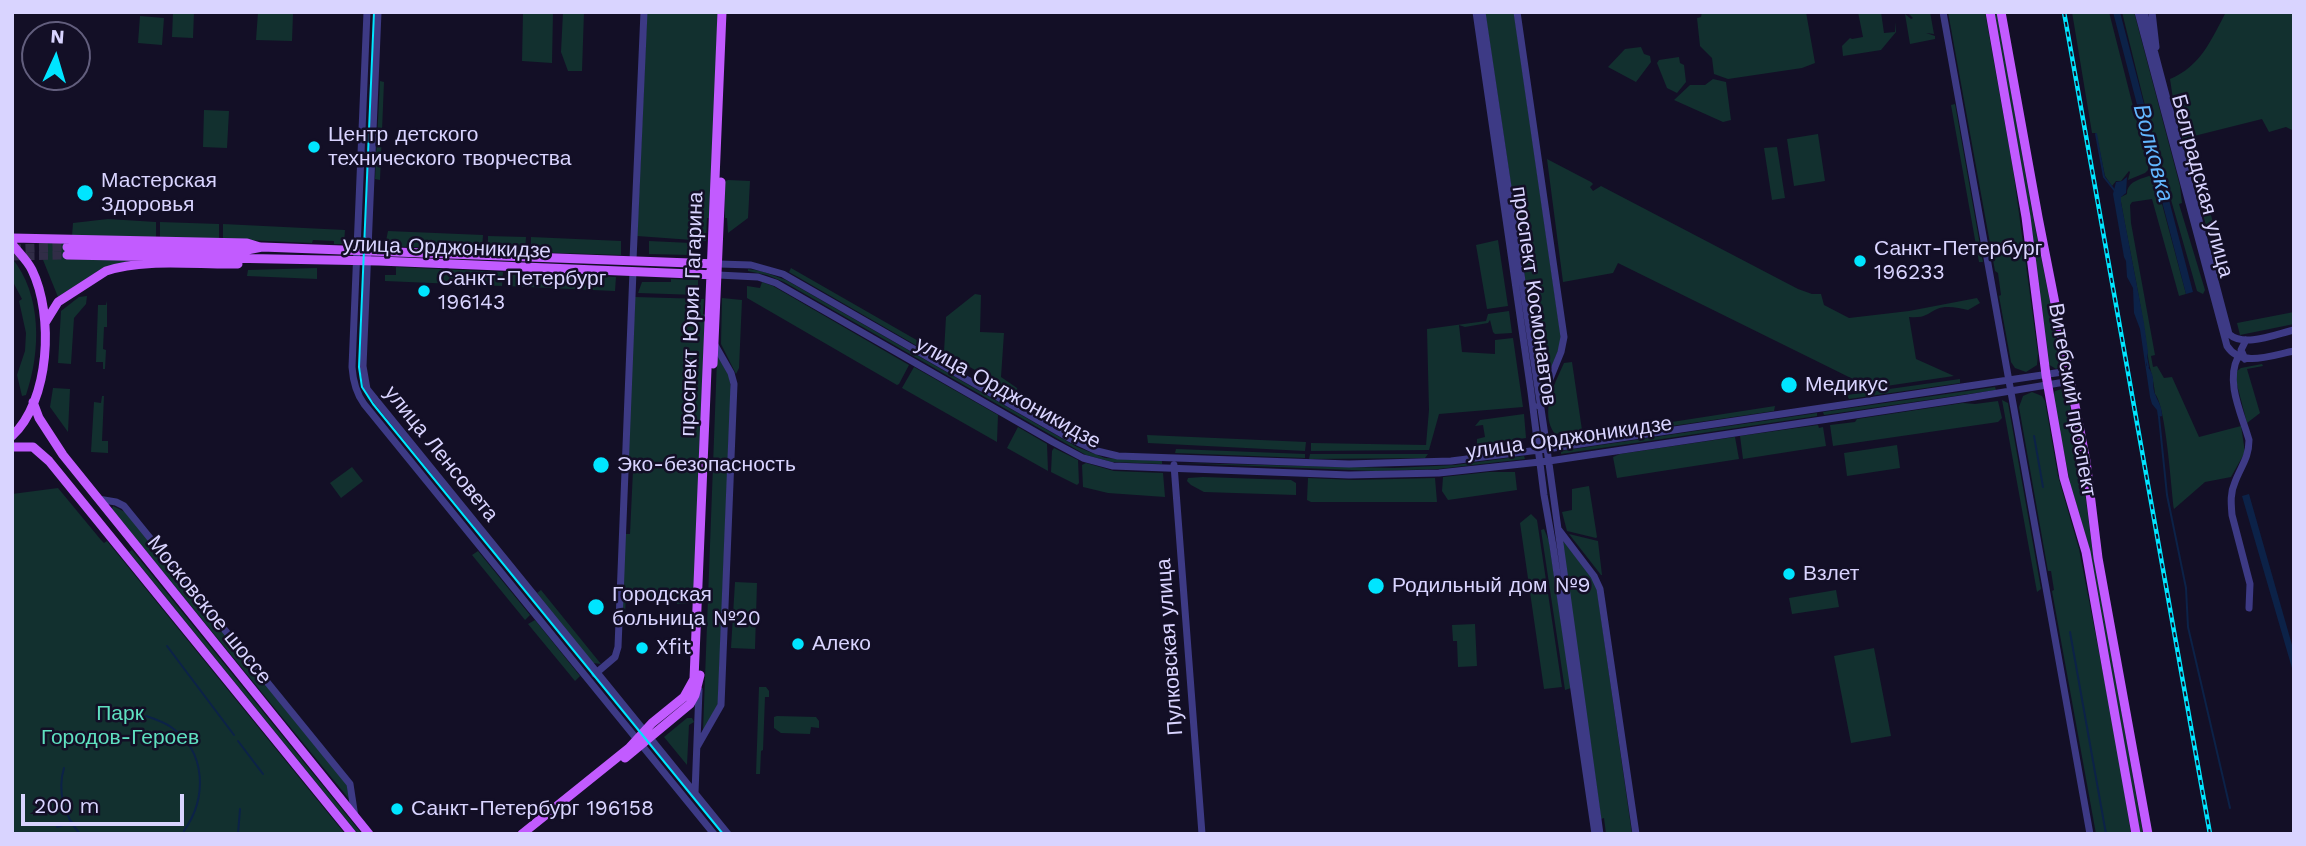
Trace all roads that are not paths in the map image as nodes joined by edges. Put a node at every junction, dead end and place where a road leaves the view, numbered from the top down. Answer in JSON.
{"nodes":[{"id":1,"x":367,"y":12,"type":"edge"},
{"id":2,"x":377,"y":12,"type":"edge"},
{"id":3,"x":644,"y":12,"type":"edge"},
{"id":4,"x":722,"y":12,"type":"edge"},
{"id":5,"x":728,"y":12,"type":"edge"},
{"id":6,"x":1476,"y":12,"type":"edge"},
{"id":7,"x":1482,"y":12,"type":"edge"},
{"id":8,"x":1517,"y":12,"type":"edge"},
{"id":9,"x":1943,"y":12,"type":"edge"},
{"id":10,"x":1990,"y":12,"type":"edge"},
{"id":11,"x":2001,"y":12,"type":"edge"},
{"id":12,"x":2138,"y":12,"type":"edge"},
{"id":13,"x":2144,"y":12,"type":"edge"},
{"id":14,"x":2152,"y":12,"type":"edge"},
{"id":15,"x":2156,"y":58,"type":"junction"},
{"id":16,"x":12,"y":238,"type":"edge"},
{"id":17,"x":12,"y":244,"type":"edge"},
{"id":18,"x":262,"y":247,"type":"junction"},
{"id":19,"x":363,"y":250,"type":"junction"},
{"id":20,"x":262,"y":260,"type":"junction"},
{"id":21,"x":633,"y":260,"type":"junction"},
{"id":22,"x":362,"y":262,"type":"junction"},
{"id":23,"x":715,"y":263,"type":"junction"},
{"id":24,"x":633,"y":271,"type":"junction"},
{"id":25,"x":715,"y":275,"type":"junction"},
{"id":26,"x":45,"y":323,"type":"junction"},
{"id":27,"x":2294,"y":330,"type":"edge"},
{"id":28,"x":2246,"y":341,"type":"junction"},
{"id":29,"x":715,"y":345,"type":"junction"},
{"id":30,"x":2294,"y":351,"type":"edge"},
{"id":31,"x":2241,"y":358,"type":"junction"},
{"id":32,"x":2046,"y":375,"type":"junction"},
{"id":33,"x":2070,"y":376,"type":"junction"},
{"id":34,"x":2009,"y":380,"type":"junction"},
{"id":35,"x":2048,"y":385,"type":"junction"},
{"id":36,"x":2011,"y":391,"type":"junction"},
{"id":37,"x":33,"y":402,"type":"junction"},
{"id":38,"x":1539,"y":407,"type":"junction"},
{"id":39,"x":12,"y":436,"type":"edge"},
{"id":40,"x":12,"y":447,"type":"edge"},
{"id":41,"x":1547,"y":449,"type":"junction"},
{"id":42,"x":1538,"y":450,"type":"junction"},
{"id":43,"x":1174,"y":458,"type":"junction"},
{"id":44,"x":1549,"y":461,"type":"junction"},
{"id":45,"x":1539,"y":462,"type":"junction"},
{"id":46,"x":1174,"y":469,"type":"junction"},
{"id":47,"x":98,"y":499,"type":"junction"},
{"id":48,"x":1558,"y":529,"type":"junction"},
{"id":49,"x":130,"y":540,"type":"junction"},
{"id":50,"x":120,"y":548,"type":"junction"},
{"id":51,"x":2249,"y":608,"type":"dead end"},
{"id":52,"x":596,"y":673,"type":"junction"},
{"id":53,"x":589,"y":679,"type":"junction"},
{"id":54,"x":700,"y":679,"type":"junction"},
{"id":55,"x":643,"y":738,"type":"junction"},
{"id":56,"x":697,"y":747,"type":"junction"},
{"id":57,"x":695,"y":794,"type":"junction"},
{"id":58,"x":687,"y":800,"type":"junction"},
{"id":59,"x":355,"y":818,"type":"junction"},
{"id":60,"x":352,"y":834,"type":"edge"},
{"id":61,"x":369,"y":834,"type":"edge"},
{"id":62,"x":522,"y":834,"type":"edge"},
{"id":63,"x":531,"y":834,"type":"edge"},
{"id":64,"x":714,"y":834,"type":"edge"},
{"id":65,"x":728,"y":834,"type":"edge"},
{"id":66,"x":1202,"y":834,"type":"edge"},
{"id":67,"x":1595,"y":834,"type":"edge"},
{"id":68,"x":1601,"y":834,"type":"edge"},
{"id":69,"x":1636,"y":834,"type":"edge"},
{"id":70,"x":2090,"y":834,"type":"edge"},
{"id":71,"x":2136,"y":834,"type":"edge"},
{"id":72,"x":2148,"y":834,"type":"edge"}],
"edges":[{"from":1,"to":19,"type":"street","name":"улица Ленсовета"},
{"from":2,"to":19,"type":"street","name":"улица Ленсовета"},
{"from":3,"to":21,"type":"street"},
{"from":4,"to":23,"type":"main road","name":"проспект Юрия Гагарина"},
{"from":5,"to":23,"type":"main road","name":"проспект Юрия Гагарина"},
{"from":6,"to":42,"type":"street","name":"проспект Космонавтов"},
{"from":7,"to":38,"type":"street","name":"проспект Космонавтов"},
{"from":8,"to":38,"type":"street"},
{"from":9,"to":34,"type":"street"},
{"from":10,"to":32,"type":"main road","name":"Витебский проспект"},
{"from":11,"to":33,"type":"main road","name":"Витебский проспект"},
{"from":12,"to":31,"type":"street","name":"Белградская улица"},
{"from":13,"to":15,"type":"street","name":"Белградская улица"},
{"from":14,"to":15,"type":"street"},
{"from":15,"to":28,"type":"street","name":"Белградская улица"},
{"from":16,"to":18,"type":"main road"},
{"from":17,"to":26,"type":"main road"},
{"from":18,"to":19,"type":"main road","name":"улица Орджоникидзе"},
{"from":18,"to":20,"type":"main road","name":"улица Орджоникидзе"},
{"from":19,"to":21,"type":"main road","name":"улица Орджоникидзе"},
{"from":19,"to":22,"type":"street","name":"улица Ленсовета"},
{"from":20,"to":22,"type":"main road","name":"улица Орджоникидзе"},
{"from":20,"to":26,"type":"main road"},
{"from":21,"to":23,"type":"main road","name":"улица Орджоникидзе"},
{"from":22,"to":24,"type":"main road","name":"улица Орджоникидзе"},
{"from":22,"to":52,"type":"street","name":"улица Ленсовета"},
{"from":22,"to":53,"type":"street","name":"улица Ленсовета"},
{"from":23,"to":25,"type":"main road","name":"проспект Юрия Гагарина"},
{"from":23,"to":43,"type":"street","name":"улица Орджоникидзе"},
{"from":24,"to":25,"type":"main road","name":"улица Орджоникидзе"},
{"from":24,"to":52,"type":"street"},
{"from":25,"to":29,"type":"main road","name":"проспект Юрия Гагарина"},
{"from":25,"to":46,"type":"street","name":"улица Орджоникидзе"},
{"from":25,"to":55,"type":"main road","name":"проспект Юрия Гагарина"},
{"from":26,"to":37,"type":"main road"},
{"from":27,"to":28,"type":"street"},
{"from":28,"to":31,"type":"street"},
{"from":29,"to":54,"type":"main road","name":"проспект Юрия Гагарина"},
{"from":29,"to":56,"type":"street"},
{"from":30,"to":31,"type":"street"},
{"from":31,"to":51,"type":"street"},
{"from":32,"to":33,"type":"street","name":"улица Орджоникидзе"},
{"from":32,"to":34,"type":"street","name":"улица Орджоникидзе"},
{"from":32,"to":35,"type":"main road","name":"Витебский проспект"},
{"from":33,"to":35,"type":"street","name":"улица Орджоникидзе"},
{"from":33,"to":72,"type":"main road","name":"Витебский проспект"},
{"from":34,"to":36,"type":"street"},
{"from":34,"to":41,"type":"street","name":"улица Орджоникидзе"},
{"from":35,"to":36,"type":"street","name":"улица Орджоникидзе"},
{"from":35,"to":71,"type":"main road","name":"Витебский проспект"},
{"from":36,"to":44,"type":"street","name":"улица Орджоникидзе"},
{"from":36,"to":70,"type":"street"},
{"from":37,"to":39,"type":"main road"},
{"from":37,"to":47,"type":"main road","name":"Московское шоссе"},
{"from":38,"to":41,"type":"street","name":"проспект Космонавтов"},
{"from":40,"to":50,"type":"main road","name":"Московское шоссе"},
{"from":41,"to":42,"type":"street","name":"улица Орджоникидзе"},
{"from":41,"to":44,"type":"street","name":"проспект Космонавтов"},
{"from":42,"to":43,"type":"street","name":"улица Орджоникидзе"},
{"from":42,"to":45,"type":"street","name":"проспект Космонавтов"},
{"from":43,"to":46,"type":"street","name":"Пулковская улица"},
{"from":44,"to":45,"type":"street","name":"улица Орджоникидзе"},
{"from":44,"to":48,"type":"street","name":"проспект Космонавтов"},
{"from":45,"to":46,"type":"street","name":"улица Орджоникидзе"},
{"from":45,"to":67,"type":"street","name":"проспект Космонавтов"},
{"from":46,"to":66,"type":"street","name":"Пулковская улица"},
{"from":47,"to":49,"type":"main road","name":"Московское шоссе"},
{"from":47,"to":59,"type":"street"},
{"from":48,"to":68,"type":"street","name":"проспект Космонавтов"},
{"from":48,"to":69,"type":"street"},
{"from":49,"to":50,"type":"main road"},
{"from":49,"to":59,"type":"main road","name":"Московское шоссе"},
{"from":50,"to":60,"type":"main road","name":"Московское шоссе"},
{"from":52,"to":53,"type":"street"},
{"from":52,"to":55,"type":"street","name":"улица Ленсовета"},
{"from":53,"to":55,"type":"street","name":"улица Ленсовета"},
{"from":54,"to":55,"type":"main road","name":"проспект Юрия Гагарина"},
{"from":54,"to":56,"type":"street"},
{"from":55,"to":57,"type":"street","name":"улица Ленсовета"},
{"from":55,"to":58,"type":"street","name":"улица Ленсовета"},
{"from":55,"to":62,"type":"main road","name":"проспект Юрия Гагарина"},
{"from":55,"to":63,"type":"main road","name":"проспект Юрия Гагарина"},
{"from":56,"to":57,"type":"street"},
{"from":57,"to":58,"type":"street"},
{"from":57,"to":65,"type":"street","name":"улица Ленсовета"},
{"from":58,"to":64,"type":"street","name":"улица Ленсовета"},
{"from":59,"to":61,"type":"main road","name":"Московское шоссе"}]}
